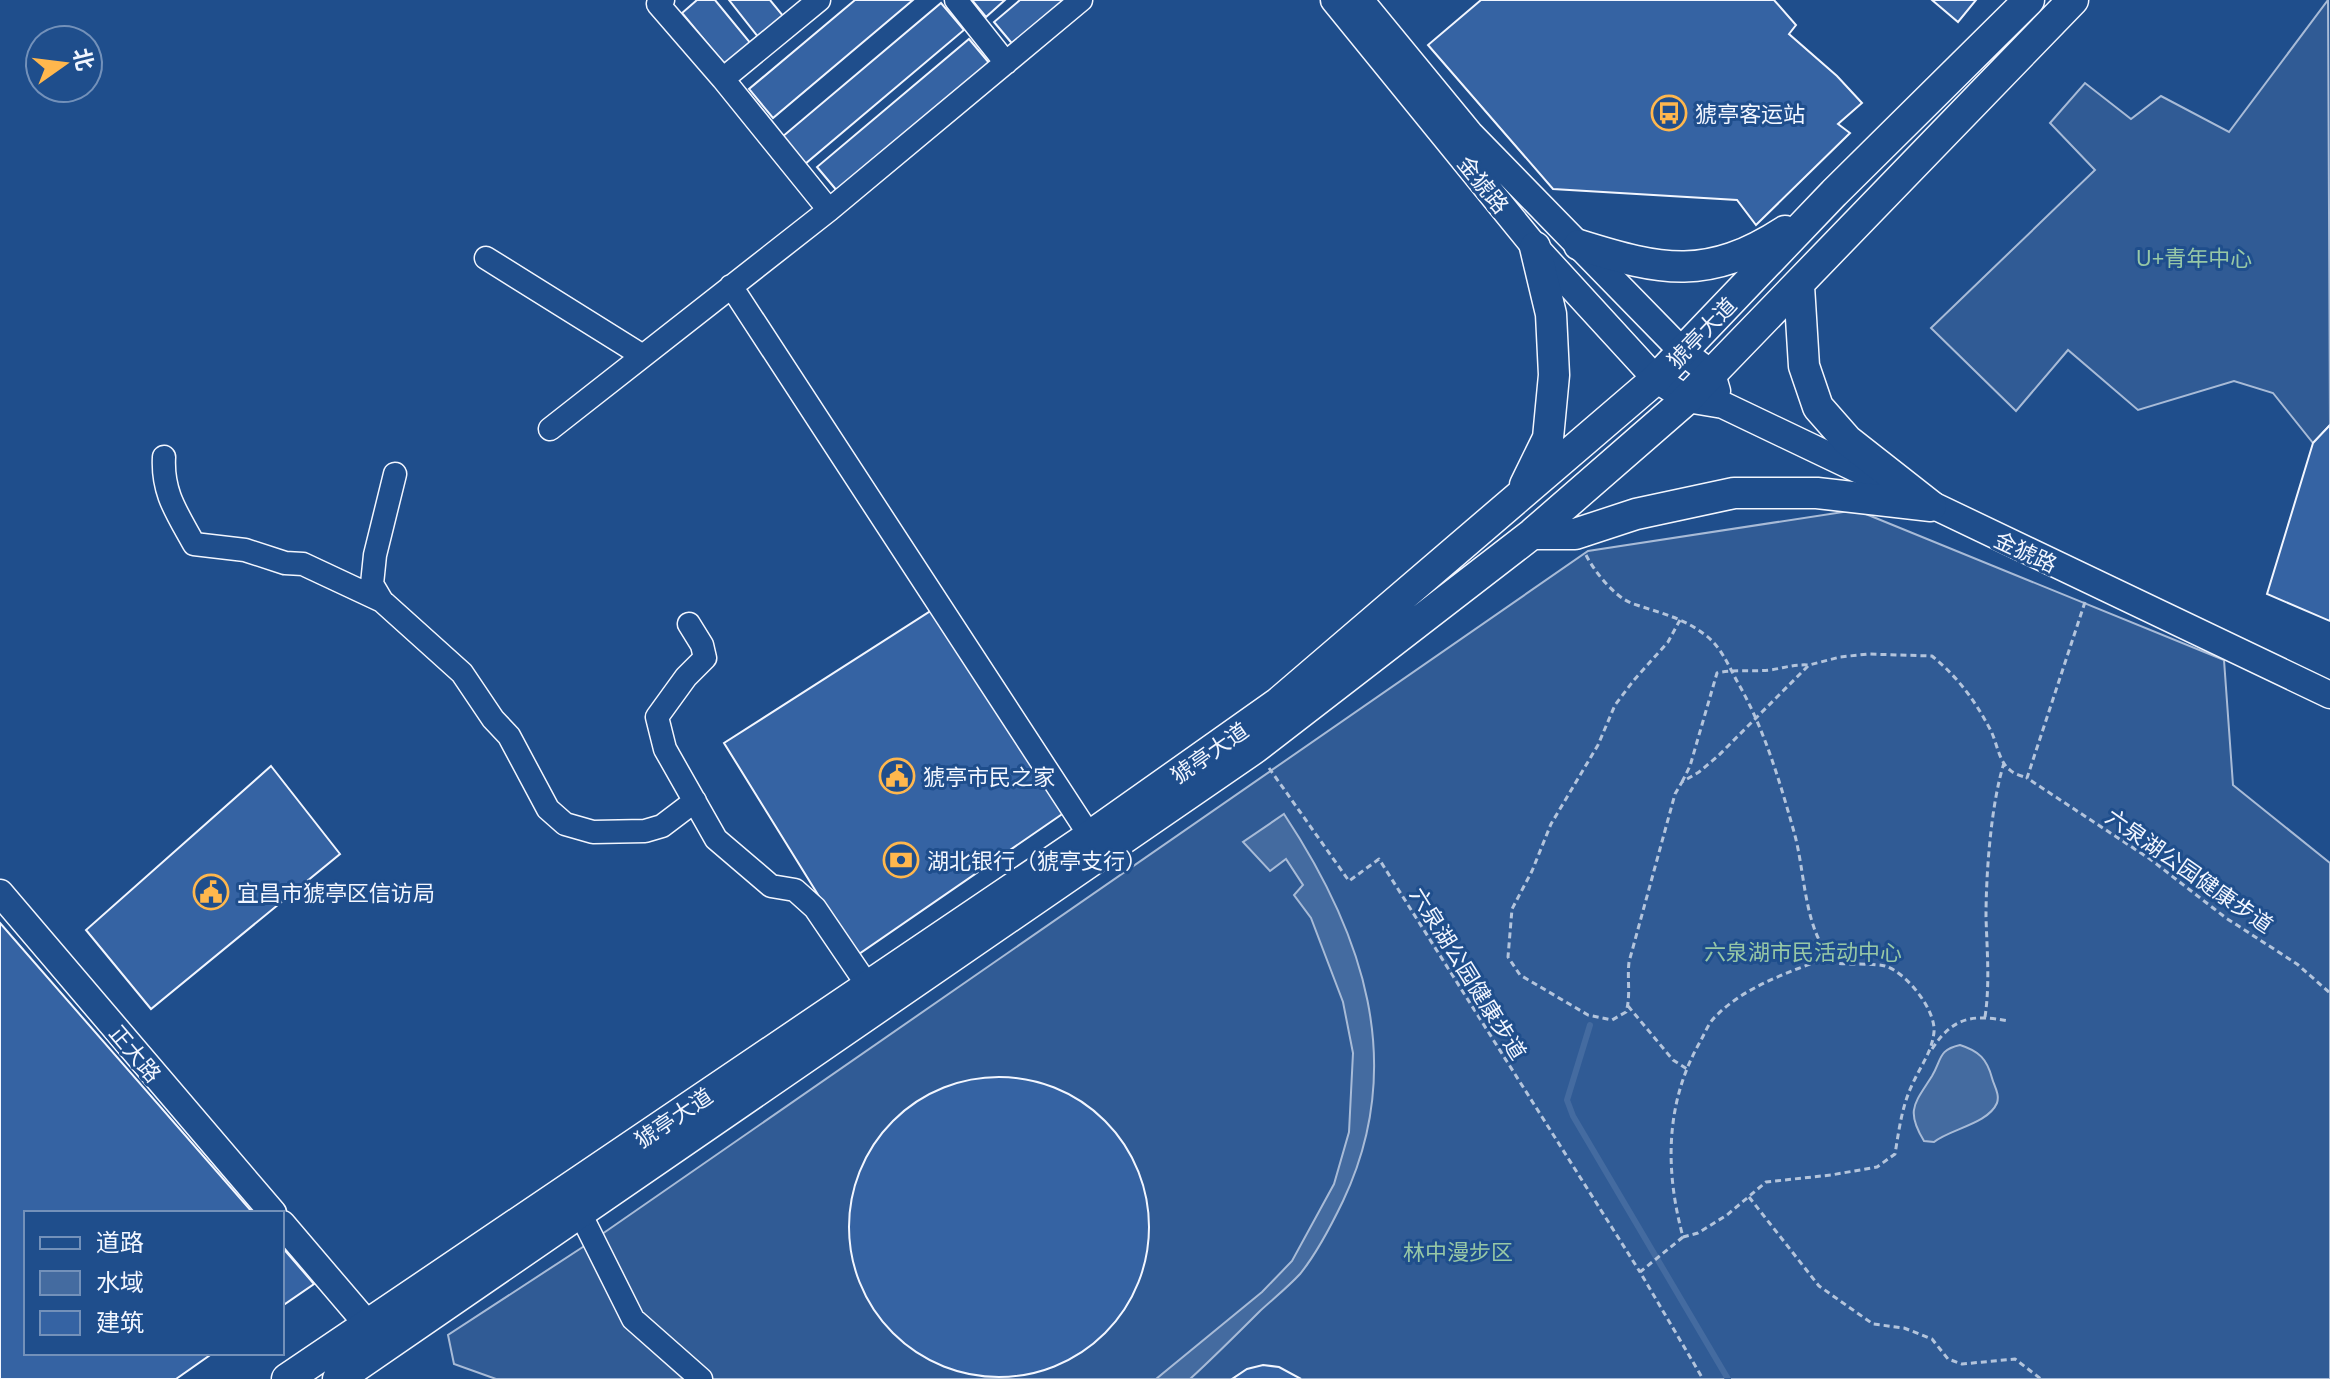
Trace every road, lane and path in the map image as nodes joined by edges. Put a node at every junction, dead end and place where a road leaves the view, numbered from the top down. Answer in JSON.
{"nodes":[{"id":1,"x":663,"y":0,"type":"edge"},
{"id":2,"x":819,"y":0,"type":"edge"},
{"id":3,"x":956,"y":0,"type":"edge"},
{"id":4,"x":1081,"y":0,"type":"edge"},
{"id":5,"x":1334,"y":0,"type":"edge"},
{"id":6,"x":1360,"y":0,"type":"edge"},
{"id":7,"x":2029,"y":0,"type":"edge"},
{"id":8,"x":2073,"y":0,"type":"edge"},
{"id":9,"x":1006,"y":63,"type":"junction"},
{"id":10,"x":723,"y":79,"type":"junction"},
{"id":11,"x":1834,"y":193,"type":"junction"},
{"id":12,"x":829,"y":210,"type":"junction"},
{"id":13,"x":1579,"y":245,"type":"junction"},
{"id":14,"x":1535,"y":247,"type":"junction"},
{"id":15,"x":486,"y":258,"type":"dead end"},
{"id":16,"x":731,"y":286,"type":"junction"},
{"id":17,"x":1799,"y":286,"type":"junction"},
{"id":18,"x":1683,"y":352,"type":"junction"},
{"id":19,"x":643,"y":356,"type":"junction"},
{"id":20,"x":1712,"y":374,"type":"junction"},
{"id":21,"x":1656,"y":379,"type":"junction"},
{"id":22,"x":1687,"y":399,"type":"junction"},
{"id":23,"x":1723,"y":405,"type":"junction"},
{"id":24,"x":550,"y":429,"type":"dead end"},
{"id":25,"x":164,"y":457,"type":"dead end"},
{"id":26,"x":395,"y":474,"type":"dead end"},
{"id":27,"x":1519,"y":499,"type":"junction"},
{"id":28,"x":1931,"y":506,"type":"junction"},
{"id":29,"x":1532,"y":534,"type":"junction"},
{"id":30,"x":1575,"y":534,"type":"junction"},
{"id":31,"x":2087,"y":595,"type":"dead end"},
{"id":32,"x":382,"y":601,"type":"junction"},
{"id":33,"x":1680,"y":620,"type":"junction"},
{"id":34,"x":689,"y":624,"type":"dead end"},
{"id":35,"x":1809,"y":665,"type":"junction"},
{"id":36,"x":1731,"y":670,"type":"junction"},
{"id":37,"x":2330,"y":695,"type":"edge"},
{"id":38,"x":1755,"y":720,"type":"junction"},
{"id":39,"x":1255,"y":748,"type":"junction"},
{"id":40,"x":2004,"y":763,"type":"junction"},
{"id":41,"x":2027,"y":778,"type":"junction"},
{"id":42,"x":1682,"y":782,"type":"junction"},
{"id":43,"x":695,"y":801,"type":"junction"},
{"id":44,"x":1090,"y":836,"type":"junction"},
{"id":45,"x":0,"y":893,"type":"edge"},
{"id":46,"x":1829,"y":957,"type":"junction"},
{"id":47,"x":868,"y":986,"type":"junction"},
{"id":48,"x":2330,"y":993,"type":"edge"},
{"id":49,"x":1628,"y":1006,"type":"junction"},
{"id":50,"x":1985,"y":1017,"type":"junction"},
{"id":51,"x":2009,"y":1021,"type":"dead end"},
{"id":52,"x":1930,"y":1052,"type":"junction"},
{"id":53,"x":1687,"y":1069,"type":"junction"},
{"id":54,"x":1749,"y":1197,"type":"junction"},
{"id":55,"x":271,"y":1211,"type":"edge"},
{"id":56,"x":580,"y":1213,"type":"junction"},
{"id":57,"x":284,"y":1226,"type":"edge"},
{"id":58,"x":1683,"y":1237,"type":"junction"},
{"id":59,"x":1640,"y":1272,"type":"junction"},
{"id":60,"x":377,"y":1335,"type":"junction"},
{"id":61,"x":287,"y":1379,"type":"edge"},
{"id":62,"x":338,"y":1379,"type":"edge"},
{"id":63,"x":701,"y":1379,"type":"edge"},
{"id":64,"x":1703,"y":1379,"type":"edge"},
{"id":65,"x":2041,"y":1379,"type":"edge"}],
"edges":[{"from":1,"to":10,"type":"street"},
{"from":2,"to":10,"type":"street"},
{"from":3,"to":9,"type":"street"},
{"from":4,"to":9,"type":"street"},
{"from":5,"to":14,"type":"main road","name":"金猇路"},
{"from":6,"to":13,"type":"main road","name":"金猇路"},
{"from":7,"to":11,"type":"highway","name":"猇亭大道"},
{"from":8,"to":17,"type":"highway","name":"猇亭大道"},
{"from":9,"to":12,"type":"street"},
{"from":10,"to":12,"type":"street"},
{"from":11,"to":13,"type":"highway"},
{"from":11,"to":18,"type":"highway","name":"猇亭大道"},
{"from":12,"to":16,"type":"street"},
{"from":13,"to":18,"type":"main road","name":"金猇路"},
{"from":14,"to":21,"type":"main road","name":"金猇路"},
{"from":14,"to":27,"type":"highway"},
{"from":15,"to":19,"type":"street"},
{"from":16,"to":19,"type":"street"},
{"from":16,"to":44,"type":"street"},
{"from":17,"to":20,"type":"highway","name":"猇亭大道"},
{"from":17,"to":28,"type":"highway"},
{"from":18,"to":20,"type":"main road","name":"金猇路"},
{"from":18,"to":21,"type":"highway","name":"猇亭大道"},
{"from":19,"to":24,"type":"street"},
{"from":20,"to":22,"type":"highway","name":"猇亭大道"},
{"from":20,"to":23,"type":"main road"},
{"from":21,"to":22,"type":"main road","name":"金猇路"},
{"from":21,"to":27,"type":"highway","name":"猇亭大道"},
{"from":22,"to":23,"type":"main road","name":"金猇路"},
{"from":22,"to":29,"type":"highway","name":"猇亭大道"},
{"from":23,"to":28,"type":"main road","name":"金猇路"},
{"from":25,"to":32,"type":"street"},
{"from":26,"to":32,"type":"street"},
{"from":27,"to":44,"type":"highway","name":"猇亭大道"},
{"from":28,"to":30,"type":"highway"},
{"from":28,"to":37,"type":"main road","name":"金猇路"},
{"from":29,"to":30,"type":"highway"},
{"from":29,"to":39,"type":"highway","name":"猇亭大道"},
{"from":30,"to":33,"type":"path"},
{"from":31,"to":41,"type":"path"},
{"from":32,"to":43,"type":"street"},
{"from":33,"to":36,"type":"path"},
{"from":33,"to":49,"type":"path","name":"六泉湖公园健康步道"},
{"from":34,"to":43,"type":"street"},
{"from":35,"to":36,"type":"path"},
{"from":35,"to":38,"type":"path"},
{"from":35,"to":40,"type":"path"},
{"from":36,"to":38,"type":"path"},
{"from":36,"to":42,"type":"path"},
{"from":38,"to":42,"type":"path"},
{"from":38,"to":46,"type":"path"},
{"from":39,"to":56,"type":"highway","name":"猇亭大道"},
{"from":39,"to":59,"type":"path","name":"六泉湖公园健康步道"},
{"from":40,"to":41,"type":"path","name":"六泉湖公园健康步道"},
{"from":40,"to":50,"type":"path"},
{"from":41,"to":48,"type":"path","name":"六泉湖公园健康步道"},
{"from":42,"to":49,"type":"path"},
{"from":43,"to":47,"type":"street"},
{"from":44,"to":47,"type":"highway","name":"猇亭大道"},
{"from":45,"to":55,"type":"main road","name":"正大路"},
{"from":46,"to":52,"type":"path"},
{"from":46,"to":53,"type":"path"},
{"from":47,"to":60,"type":"highway","name":"猇亭大道"},
{"from":49,"to":53,"type":"path"},
{"from":50,"to":51,"type":"path"},
{"from":50,"to":52,"type":"path"},
{"from":52,"to":54,"type":"path"},
{"from":53,"to":58,"type":"path"},
{"from":54,"to":58,"type":"path"},
{"from":54,"to":65,"type":"path"},
{"from":56,"to":60,"type":"highway","name":"猇亭大道"},
{"from":56,"to":63,"type":"street"},
{"from":57,"to":60,"type":"main road"},
{"from":58,"to":59,"type":"path"},
{"from":59,"to":64,"type":"path","name":"六泉湖公园健康步道"},
{"from":60,"to":61,"type":"highway","name":"猇亭大道"},
{"from":60,"to":62,"type":"highway","name":"猇亭大道"}]}
